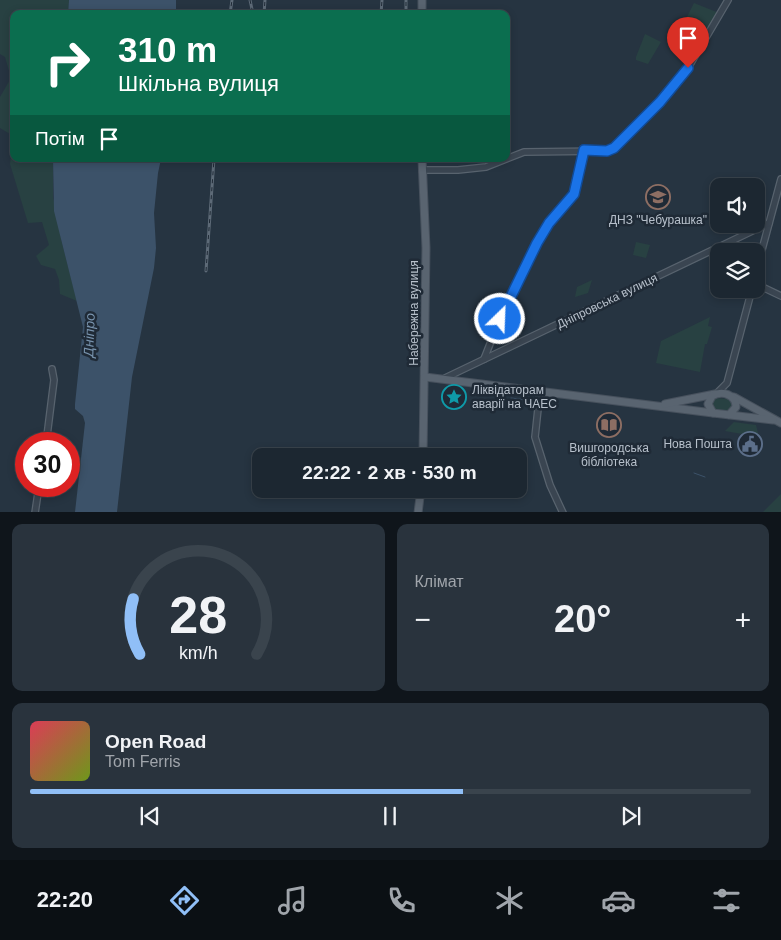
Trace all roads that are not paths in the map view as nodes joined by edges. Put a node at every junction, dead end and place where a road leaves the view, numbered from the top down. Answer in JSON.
{"nodes":[{"id":1,"x":728,"y":0,"type":"edge"},
{"id":2,"x":584,"y":150,"type":"junction"},
{"id":3,"x":510,"y":158,"type":"edge"},
{"id":4,"x":422,"y":162,"type":"edge"},
{"id":5,"x":499,"y":162,"type":"edge"},
{"id":6,"x":422,"y":170,"type":"junction"},
{"id":7,"x":781,"y":179,"type":"edge"},
{"id":8,"x":769,"y":223,"type":"junction"},
{"id":9,"x":764,"y":243,"type":"edge"},
{"id":10,"x":765,"y":288,"type":"edge"},
{"id":11,"x":781,"y":296,"type":"edge"},
{"id":12,"x":750,"y":298,"type":"edge"},
{"id":13,"x":483,"y":361,"type":"junction"},
{"id":14,"x":52,"y":369,"type":"dead end"},
{"id":15,"x":425,"y":377,"type":"junction"},
{"id":16,"x":444,"y":378,"type":"junction"},
{"id":17,"x":727,"y":383,"type":"junction"},
{"id":18,"x":716,"y":394,"type":"junction"},
{"id":19,"x":731,"y":395,"type":"junction"},
{"id":20,"x":540,"y":397,"type":"junction"},
{"id":21,"x":659,"y":405,"type":"junction"},
{"id":22,"x":713,"y":413,"type":"junction"},
{"id":23,"x":728,"y":415,"type":"junction"},
{"id":24,"x":773,"y":420,"type":"junction"},
{"id":25,"x":781,"y":423,"type":"edge"},
{"id":26,"x":48,"y":432,"type":"edge"},
{"id":27,"x":423,"y":448,"type":"edge"},
{"id":28,"x":37,"y":497,"type":"edge"},
{"id":29,"x":420,"y":498,"type":"edge"},
{"id":30,"x":35,"y":512,"type":"edge"},
{"id":31,"x":418,"y":512,"type":"edge"},
{"id":32,"x":563,"y":512,"type":"edge"}],
"edges":[{"from":1,"to":2,"type":"street"},
{"from":2,"to":3,"type":"street"},
{"from":2,"to":13,"type":"street"},
{"from":4,"to":6,"type":"main road","name":"Набережна вулиця"},
{"from":5,"to":6,"type":"street"},
{"from":6,"to":15,"type":"main road","name":"Набережна вулиця"},
{"from":7,"to":8,"type":"street"},
{"from":8,"to":9,"type":"street"},
{"from":8,"to":13,"type":"street","name":"Дніпровська вулиця"},
{"from":10,"to":11,"type":"street"},
{"from":12,"to":17,"type":"street"},
{"from":13,"to":16,"type":"street","name":"Дніпровська вулиця"},
{"from":14,"to":26,"type":"street"},
{"from":15,"to":16,"type":"main road"},
{"from":15,"to":27,"type":"main road","name":"Набережна вулиця"},
{"from":16,"to":20,"type":"main road"},
{"from":17,"to":18,"type":"street"},
{"from":17,"to":19,"type":"street"},
{"from":18,"to":19,"type":"main road"},
{"from":18,"to":21,"type":"main road"},
{"from":18,"to":22,"type":"main road"},
{"from":19,"to":23,"type":"main road"},
{"from":19,"to":24,"type":"main road"},
{"from":20,"to":21,"type":"main road"},
{"from":20,"to":32,"type":"street"},
{"from":21,"to":22,"type":"main road"},
{"from":22,"to":23,"type":"main road"},
{"from":23,"to":24,"type":"main road"},
{"from":24,"to":25,"type":"main road"},
{"from":28,"to":30,"type":"street"},
{"from":29,"to":31,"type":"main road"}]}
